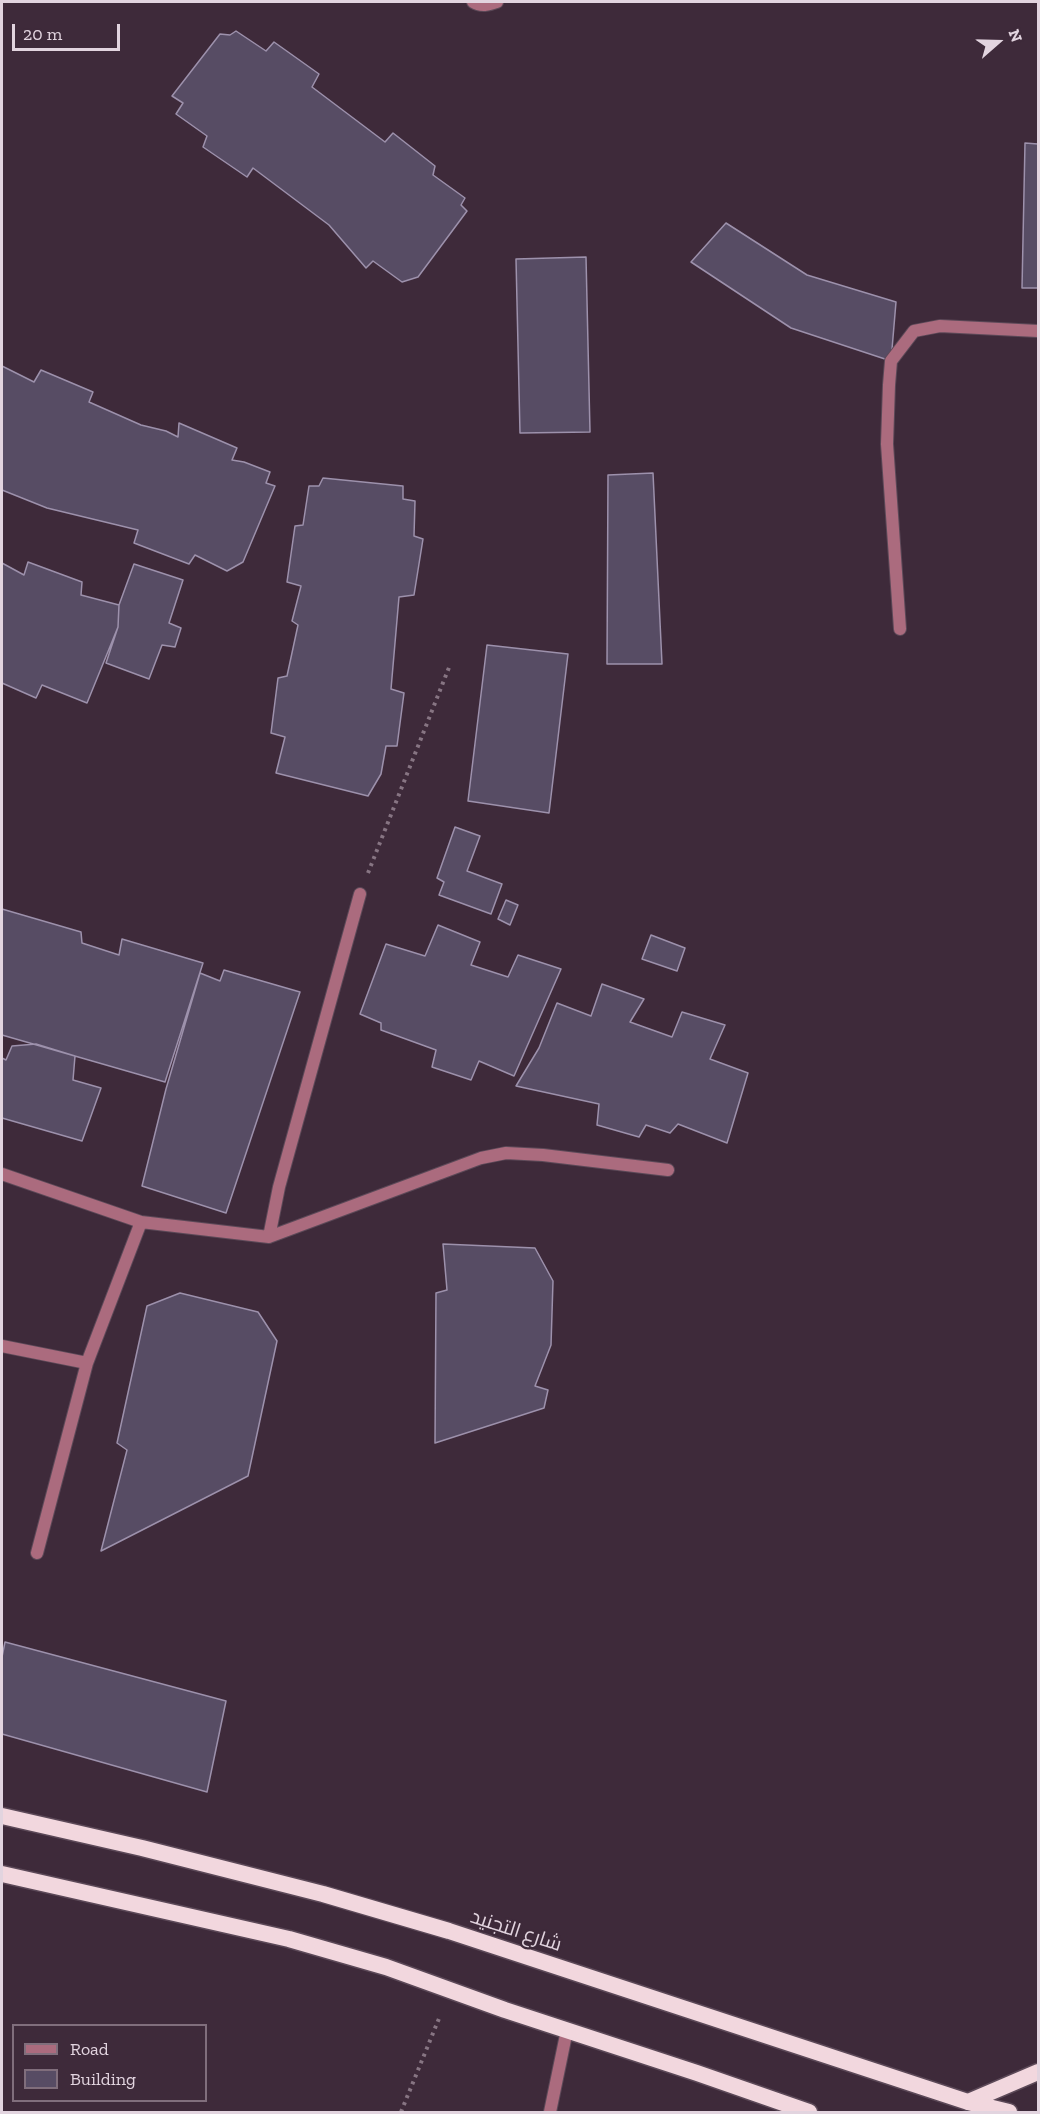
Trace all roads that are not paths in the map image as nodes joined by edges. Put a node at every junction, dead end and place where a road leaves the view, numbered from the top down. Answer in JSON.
{"nodes":[{"id":1,"x":497,"y":2,"type":"edge"},
{"id":2,"x":476,"y":3,"type":"edge"},
{"id":3,"x":1038,"y":331,"type":"edge"},
{"id":4,"x":900,"y":629,"type":"dead end"},
{"id":5,"x":360,"y":894,"type":"road end"},
{"id":6,"x":668,"y":1170,"type":"dead end"},
{"id":7,"x":2,"y":1174,"type":"edge"},
{"id":8,"x":141,"y":1222,"type":"junction"},
{"id":9,"x":269,"y":1237,"type":"junction"},
{"id":10,"x":2,"y":1346,"type":"edge"},
{"id":11,"x":87,"y":1363,"type":"junction"},
{"id":12,"x":37,"y":1553,"type":"dead end"},
{"id":13,"x":2,"y":1816,"type":"edge"},
{"id":14,"x":2,"y":1874,"type":"edge"},
{"id":15,"x":567,"y":2030,"type":"junction"},
{"id":16,"x":1038,"y":2072,"type":"edge"},
{"id":17,"x":968,"y":2102,"type":"junction"},
{"id":18,"x":550,"y":2112,"type":"edge"},
{"id":19,"x":809,"y":2112,"type":"edge"},
{"id":20,"x":1010,"y":2112,"type":"edge"}],
"edges":[{"from":1,"to":2,"type":"street"},
{"from":3,"to":4,"type":"street"},
{"from":5,"to":9,"type":"street"},
{"from":6,"to":9,"type":"street"},
{"from":7,"to":8,"type":"street"},
{"from":8,"to":9,"type":"street"},
{"from":8,"to":11,"type":"street"},
{"from":10,"to":11,"type":"street"},
{"from":11,"to":12,"type":"street"},
{"from":13,"to":17,"type":"highway","name":"شارع التجنيد"},
{"from":14,"to":15,"type":"highway"},
{"from":15,"to":18,"type":"street"},
{"from":15,"to":19,"type":"highway"},
{"from":16,"to":17,"type":"highway"},
{"from":17,"to":20,"type":"highway","name":"شارع التجنيد"}]}
